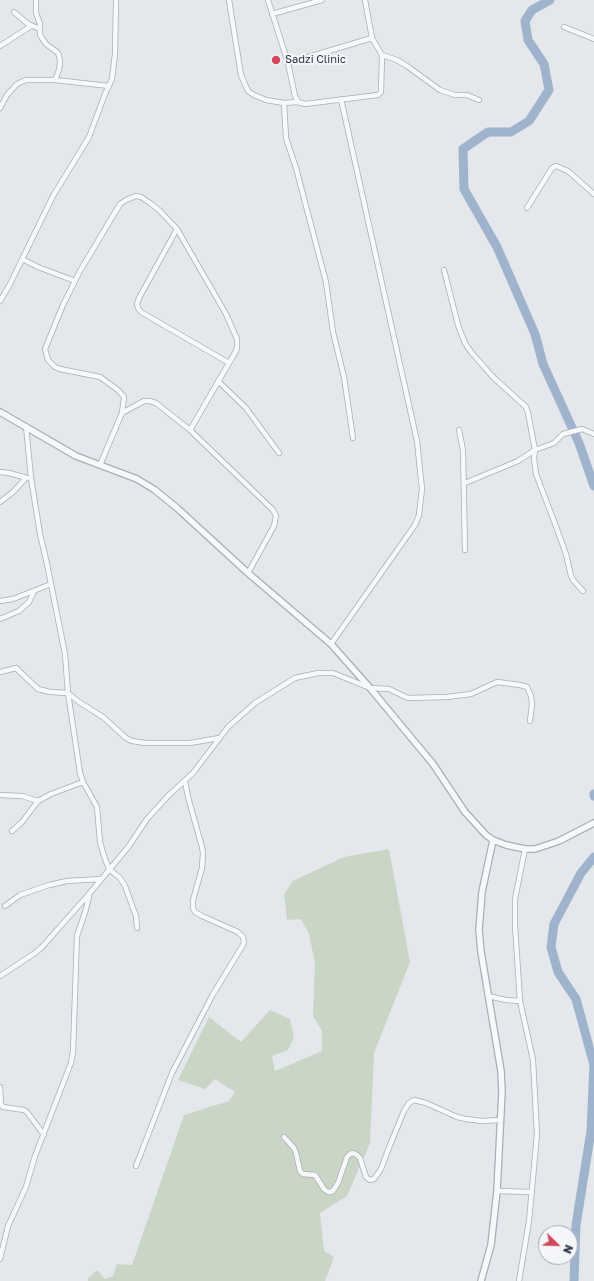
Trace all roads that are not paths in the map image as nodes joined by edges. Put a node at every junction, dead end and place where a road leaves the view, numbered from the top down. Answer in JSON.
{"nodes":[{"id":1,"x":36,"y":0,"type":"edge"},
{"id":2,"x":116,"y":0,"type":"edge"},
{"id":3,"x":229,"y":0,"type":"edge"},
{"id":4,"x":268,"y":0,"type":"edge"},
{"id":5,"x":322,"y":0,"type":"edge"},
{"id":6,"x":365,"y":0,"type":"edge"},
{"id":7,"x":14,"y":12,"type":"dead end"},
{"id":8,"x":272,"y":14,"type":"junction"},
{"id":9,"x":31,"y":26,"type":"junction"},
{"id":10,"x":564,"y":27,"type":"dead end"},
{"id":11,"x":40,"y":29,"type":"junction"},
{"id":12,"x":372,"y":38,"type":"junction"},
{"id":13,"x":594,"y":39,"type":"edge"},
{"id":14,"x":0,"y":46,"type":"edge"},
{"id":15,"x":382,"y":55,"type":"junction"},
{"id":16,"x":288,"y":63,"type":"junction"},
{"id":17,"x":55,"y":80,"type":"junction"},
{"id":18,"x":109,"y":86,"type":"junction"},
{"id":19,"x":341,"y":99,"type":"junction"},
{"id":20,"x":479,"y":100,"type":"dead end"},
{"id":21,"x":298,"y":102,"type":"junction"},
{"id":22,"x":284,"y":103,"type":"junction"},
{"id":23,"x":0,"y":108,"type":"edge"},
{"id":24,"x":594,"y":194,"type":"edge"},
{"id":25,"x":527,"y":208,"type":"dead end"},
{"id":26,"x":177,"y":229,"type":"junction"},
{"id":27,"x":22,"y":259,"type":"junction"},
{"id":28,"x":444,"y":270,"type":"dead end"},
{"id":29,"x":75,"y":281,"type":"junction"},
{"id":30,"x":0,"y":301,"type":"edge"},
{"id":31,"x":229,"y":363,"type":"junction"},
{"id":32,"x":218,"y":382,"type":"junction"},
{"id":33,"x":0,"y":412,"type":"edge"},
{"id":34,"x":122,"y":413,"type":"junction"},
{"id":35,"x":26,"y":426,"type":"junction"},
{"id":36,"x":190,"y":430,"type":"junction"},
{"id":37,"x":459,"y":430,"type":"dead end"},
{"id":38,"x":594,"y":434,"type":"edge"},
{"id":39,"x":353,"y":438,"type":"dead end"},
{"id":40,"x":535,"y":450,"type":"junction"},
{"id":41,"x":279,"y":453,"type":"dead end"},
{"id":42,"x":100,"y":465,"type":"junction"},
{"id":43,"x":0,"y":472,"type":"edge"},
{"id":44,"x":28,"y":478,"type":"junction"},
{"id":45,"x":465,"y":483,"type":"junction"},
{"id":46,"x":0,"y":502,"type":"edge"},
{"id":47,"x":464,"y":550,"type":"dead end"},
{"id":48,"x":248,"y":573,"type":"junction"},
{"id":49,"x":51,"y":584,"type":"junction"},
{"id":50,"x":34,"y":591,"type":"junction"},
{"id":51,"x":583,"y":591,"type":"dead end"},
{"id":52,"x":0,"y":601,"type":"edge"},
{"id":53,"x":0,"y":619,"type":"edge"},
{"id":54,"x":331,"y":644,"type":"junction"},
{"id":55,"x":0,"y":672,"type":"edge"},
{"id":56,"x":370,"y":688,"type":"junction"},
{"id":57,"x":68,"y":693,"type":"junction"},
{"id":58,"x":530,"y":721,"type":"dead end"},
{"id":59,"x":219,"y":738,"type":"junction"},
{"id":60,"x":185,"y":781,"type":"junction"},
{"id":61,"x":83,"y":782,"type":"junction"},
{"id":62,"x":0,"y":795,"type":"edge"},
{"id":63,"x":38,"y":801,"type":"junction"},
{"id":64,"x":591,"y":825,"type":"edge"},
{"id":65,"x":12,"y":831,"type":"dead end"},
{"id":66,"x":493,"y":840,"type":"junction"},
{"id":67,"x":525,"y":849,"type":"junction"},
{"id":68,"x":109,"y":869,"type":"junction"},
{"id":69,"x":101,"y":879,"type":"junction"},
{"id":70,"x":90,"y":894,"type":"junction"},
{"id":71,"x":5,"y":906,"type":"dead end"},
{"id":72,"x":137,"y":928,"type":"dead end"},
{"id":73,"x":0,"y":976,"type":"edge"},
{"id":74,"x":488,"y":996,"type":"junction"},
{"id":75,"x":520,"y":1001,"type":"junction"},
{"id":76,"x":0,"y":1087,"type":"edge"},
{"id":77,"x":500,"y":1120,"type":"junction"},
{"id":78,"x":44,"y":1135,"type":"junction"},
{"id":79,"x":284,"y":1137,"type":"dead end"},
{"id":80,"x":136,"y":1166,"type":"dead end"},
{"id":81,"x":497,"y":1191,"type":"junction"},
{"id":82,"x":532,"y":1192,"type":"junction"},
{"id":83,"x":0,"y":1259,"type":"edge"},
{"id":84,"x":482,"y":1281,"type":"edge"},
{"id":85,"x":519,"y":1281,"type":"edge"}],
"edges":[{"from":1,"to":11,"type":"street"},
{"from":2,"to":18,"type":"street"},
{"from":3,"to":22,"type":"street"},
{"from":4,"to":8,"type":"street"},
{"from":5,"to":8,"type":"street"},
{"from":6,"to":12,"type":"street"},
{"from":7,"to":9,"type":"street"},
{"from":8,"to":16,"type":"street"},
{"from":9,"to":11,"type":"street"},
{"from":9,"to":14,"type":"street"},
{"from":10,"to":13,"type":"street"},
{"from":11,"to":17,"type":"street"},
{"from":12,"to":15,"type":"street"},
{"from":12,"to":16,"type":"street"},
{"from":15,"to":19,"type":"street"},
{"from":15,"to":20,"type":"street"},
{"from":16,"to":21,"type":"street"},
{"from":17,"to":18,"type":"street"},
{"from":17,"to":23,"type":"street"},
{"from":18,"to":27,"type":"street"},
{"from":19,"to":21,"type":"street"},
{"from":19,"to":54,"type":"street"},
{"from":21,"to":22,"type":"street"},
{"from":22,"to":39,"type":"street"},
{"from":24,"to":25,"type":"street"},
{"from":26,"to":29,"type":"street"},
{"from":26,"to":31,"type":"street"},
{"from":26,"to":31,"type":"street"},
{"from":27,"to":29,"type":"street"},
{"from":27,"to":30,"type":"street"},
{"from":28,"to":40,"type":"street"},
{"from":29,"to":34,"type":"street"},
{"from":31,"to":32,"type":"street"},
{"from":32,"to":36,"type":"street"},
{"from":32,"to":41,"type":"street"},
{"from":33,"to":35,"type":"street"},
{"from":34,"to":36,"type":"street"},
{"from":34,"to":42,"type":"street"},
{"from":35,"to":42,"type":"street"},
{"from":35,"to":44,"type":"street"},
{"from":36,"to":48,"type":"street"},
{"from":37,"to":45,"type":"street"},
{"from":38,"to":40,"type":"street"},
{"from":40,"to":45,"type":"street"},
{"from":40,"to":51,"type":"street"},
{"from":42,"to":48,"type":"street"},
{"from":43,"to":44,"type":"street"},
{"from":44,"to":46,"type":"street"},
{"from":44,"to":49,"type":"street"},
{"from":45,"to":47,"type":"street"},
{"from":48,"to":54,"type":"street"},
{"from":49,"to":50,"type":"street"},
{"from":49,"to":57,"type":"street"},
{"from":50,"to":52,"type":"street"},
{"from":50,"to":53,"type":"street"},
{"from":54,"to":56,"type":"street"},
{"from":55,"to":57,"type":"street"},
{"from":56,"to":58,"type":"street"},
{"from":56,"to":59,"type":"street"},
{"from":56,"to":66,"type":"street"},
{"from":57,"to":59,"type":"street"},
{"from":57,"to":61,"type":"street"},
{"from":59,"to":60,"type":"street"},
{"from":60,"to":68,"type":"street"},
{"from":60,"to":80,"type":"street"},
{"from":61,"to":63,"type":"street"},
{"from":61,"to":68,"type":"street"},
{"from":62,"to":63,"type":"street"},
{"from":63,"to":65,"type":"street"},
{"from":64,"to":67,"type":"street"},
{"from":66,"to":67,"type":"street"},
{"from":66,"to":74,"type":"street"},
{"from":67,"to":75,"type":"street"},
{"from":68,"to":69,"type":"street"},
{"from":68,"to":72,"type":"street"},
{"from":69,"to":70,"type":"street"},
{"from":69,"to":71,"type":"street"},
{"from":70,"to":73,"type":"street"},
{"from":70,"to":78,"type":"street"},
{"from":74,"to":75,"type":"street"},
{"from":74,"to":77,"type":"street"},
{"from":75,"to":82,"type":"street"},
{"from":76,"to":78,"type":"street"},
{"from":77,"to":79,"type":"street"},
{"from":77,"to":81,"type":"street"},
{"from":78,"to":83,"type":"street"},
{"from":81,"to":82,"type":"street"},
{"from":81,"to":84,"type":"street"},
{"from":82,"to":85,"type":"street"}]}
